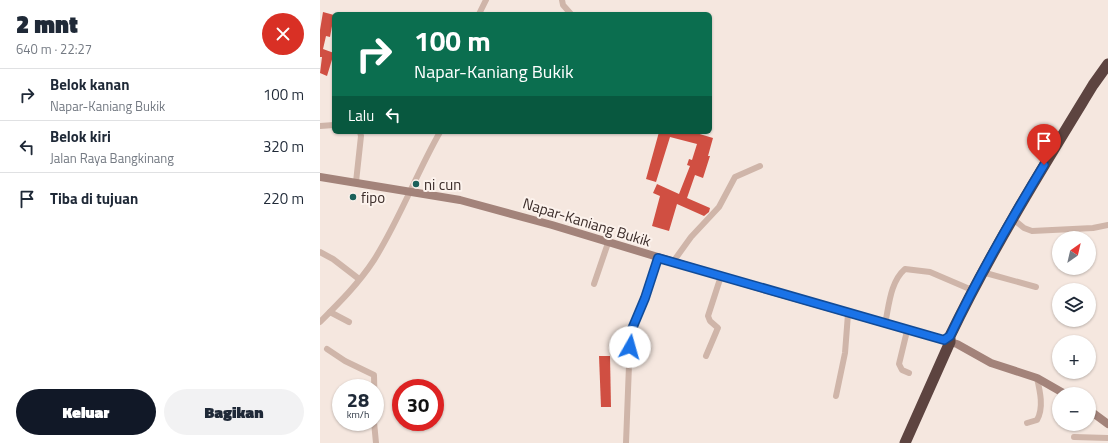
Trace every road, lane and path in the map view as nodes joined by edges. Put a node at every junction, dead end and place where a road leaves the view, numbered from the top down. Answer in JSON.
{"nodes":[{"id":1,"x":486,"y":0,"type":"edge"},
{"id":2,"x":562,"y":0,"type":"edge"},
{"id":3,"x":480,"y":12,"type":"edge"},
{"id":4,"x":569,"y":12,"type":"edge"},
{"id":5,"x":1108,"y":64,"type":"edge"},
{"id":6,"x":332,"y":125,"type":"edge"},
{"id":7,"x":320,"y":126,"type":"edge"},
{"id":8,"x":360,"y":134,"type":"edge"},
{"id":9,"x":439,"y":134,"type":"edge"},
{"id":10,"x":760,"y":166,"type":"dead end"},
{"id":11,"x":320,"y":177,"type":"edge"},
{"id":12,"x":356,"y":182,"type":"junction"},
{"id":13,"x":408,"y":192,"type":"junction"},
{"id":14,"x":1012,"y":218,"type":"junction"},
{"id":15,"x":1108,"y":225,"type":"edge"},
{"id":16,"x":608,"y":243,"type":"junction"},
{"id":17,"x":320,"y":252,"type":"edge"},
{"id":18,"x":658,"y":258,"type":"junction"},
{"id":19,"x":673,"y":262,"type":"junction"},
{"id":20,"x":982,"y":272,"type":"junction"},
{"id":21,"x":721,"y":276,"type":"junction"},
{"id":22,"x":359,"y":279,"type":"junction"},
{"id":23,"x":594,"y":284,"type":"dead end"},
{"id":24,"x":1036,"y":287,"type":"dead end"},
{"id":25,"x":972,"y":290,"type":"junction"},
{"id":26,"x":330,"y":312,"type":"junction"},
{"id":27,"x":848,"y":314,"type":"junction"},
{"id":28,"x":320,"y":322,"type":"edge"},
{"id":29,"x":349,"y":322,"type":"dead end"},
{"id":30,"x":885,"y":324,"type":"junction"},
{"id":31,"x":907,"y":331,"type":"junction"},
{"id":32,"x":948,"y":339,"type":"junction"},
{"id":33,"x":327,"y":349,"type":"dead end"},
{"id":34,"x":706,"y":356,"type":"dead end"},
{"id":35,"x":910,"y":373,"type":"dead end"},
{"id":36,"x":1037,"y":378,"type":"junction"},
{"id":37,"x":374,"y":379,"type":"edge"},
{"id":38,"x":1053,"y":387,"type":"edge"},
{"id":39,"x":836,"y":396,"type":"dead end"},
{"id":40,"x":1096,"y":415,"type":"edge"},
{"id":41,"x":1027,"y":423,"type":"dead end"},
{"id":42,"x":1108,"y":424,"type":"edge"},
{"id":43,"x":375,"y":431,"type":"edge"},
{"id":44,"x":1074,"y":437,"type":"dead end"},
{"id":45,"x":1108,"y":438,"type":"edge"},
{"id":46,"x":376,"y":443,"type":"edge"},
{"id":47,"x":626,"y":443,"type":"edge"},
{"id":48,"x":899,"y":443,"type":"edge"},
{"id":49,"x":905,"y":443,"type":"edge"}],
"edges":[{"from":1,"to":3,"type":"street"},
{"from":2,"to":4,"type":"street"},
{"from":5,"to":14,"type":"highway"},
{"from":6,"to":7,"type":"street"},
{"from":8,"to":12,"type":"street"},
{"from":9,"to":13,"type":"street"},
{"from":10,"to":19,"type":"street"},
{"from":11,"to":12,"type":"street","name":"Napar-Kaniang Bukik"},
{"from":12,"to":13,"type":"street","name":"Napar-Kaniang Bukik"},
{"from":13,"to":16,"type":"street","name":"Napar-Kaniang Bukik"},
{"from":13,"to":22,"type":"street"},
{"from":14,"to":15,"type":"street"},
{"from":14,"to":20,"type":"highway"},
{"from":16,"to":18,"type":"street","name":"Napar-Kaniang Bukik"},
{"from":16,"to":23,"type":"street"},
{"from":17,"to":22,"type":"street"},
{"from":18,"to":19,"type":"street","name":"Napar-Kaniang Bukik"},
{"from":18,"to":47,"type":"street"},
{"from":19,"to":21,"type":"street","name":"Napar-Kaniang Bukik"},
{"from":20,"to":24,"type":"street"},
{"from":20,"to":25,"type":"highway"},
{"from":21,"to":27,"type":"street","name":"Napar-Kaniang Bukik"},
{"from":21,"to":34,"type":"street"},
{"from":22,"to":26,"type":"street"},
{"from":25,"to":30,"type":"street"},
{"from":25,"to":32,"type":"highway"},
{"from":26,"to":28,"type":"street"},
{"from":26,"to":29,"type":"street"},
{"from":27,"to":30,"type":"street","name":"Napar-Kaniang Bukik"},
{"from":27,"to":39,"type":"street"},
{"from":30,"to":31,"type":"street","name":"Napar-Kaniang Bukik"},
{"from":31,"to":32,"type":"street","name":"Napar-Kaniang Bukik"},
{"from":31,"to":35,"type":"street"},
{"from":32,"to":36,"type":"street","name":"Napar-Kaniang Bukik"},
{"from":32,"to":48,"type":"highway"},
{"from":32,"to":49,"type":"highway"},
{"from":33,"to":37,"type":"street"},
{"from":36,"to":38,"type":"street","name":"Napar-Kaniang Bukik"},
{"from":36,"to":41,"type":"street"},
{"from":40,"to":42,"type":"street"},
{"from":43,"to":46,"type":"street"},
{"from":44,"to":45,"type":"street"}]}
